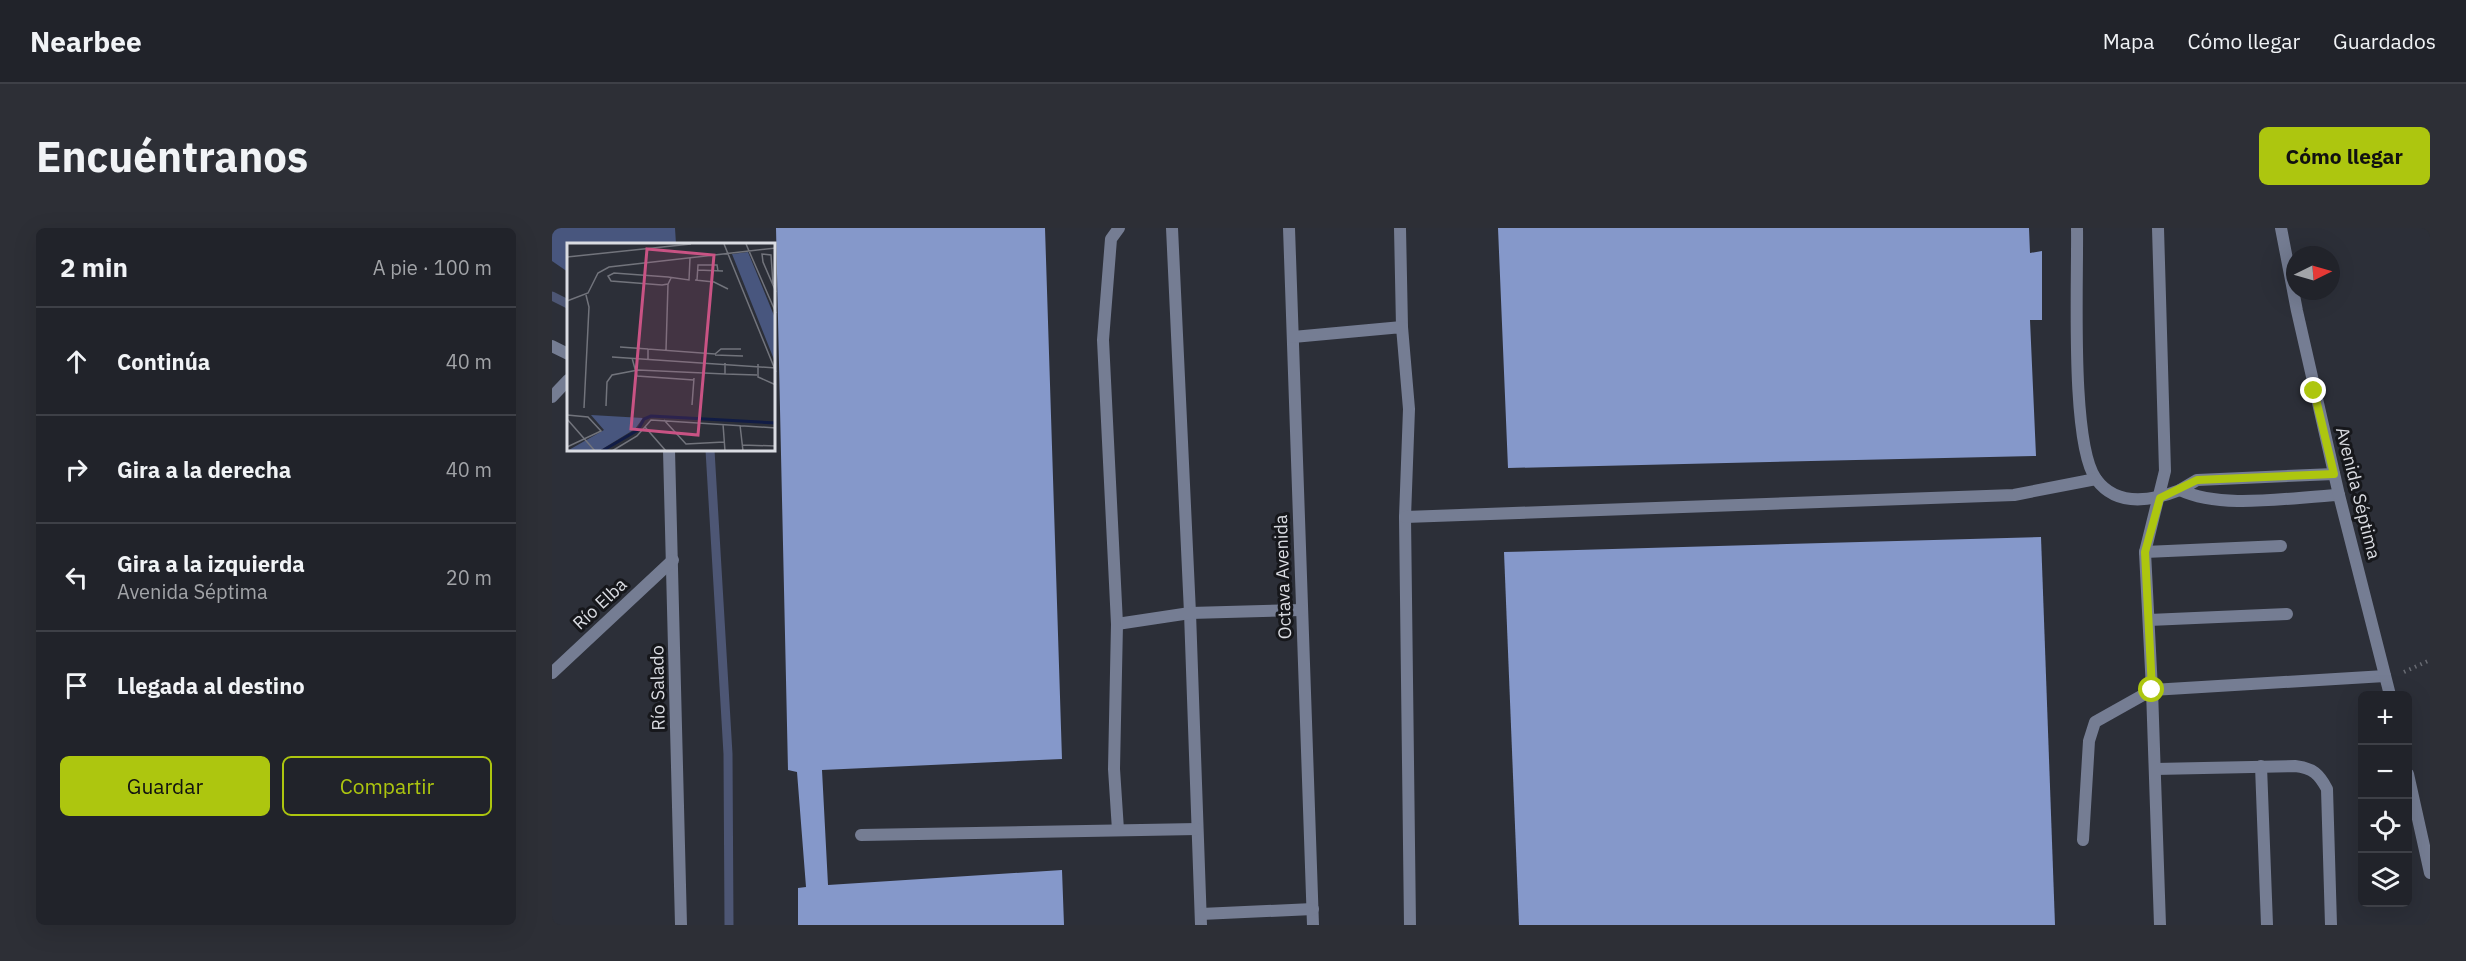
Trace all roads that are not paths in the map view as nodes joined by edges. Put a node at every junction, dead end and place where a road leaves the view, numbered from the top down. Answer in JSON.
{"nodes":[{"id":1,"x":1119,"y":228,"type":"edge"},
{"id":2,"x":1172,"y":228,"type":"edge"},
{"id":3,"x":1289,"y":228,"type":"edge"},
{"id":4,"x":1400,"y":228,"type":"edge"},
{"id":5,"x":2077,"y":228,"type":"edge"},
{"id":6,"x":2158,"y":228,"type":"edge"},
{"id":7,"x":2281,"y":228,"type":"edge"},
{"id":8,"x":1402,"y":327,"type":"junction"},
{"id":9,"x":1293,"y":336,"type":"junction"},
{"id":10,"x":552,"y":346,"type":"edge"},
{"id":11,"x":567,"y":354,"type":"edge"},
{"id":12,"x":567,"y":381,"type":"edge"},
{"id":13,"x":552,"y":397,"type":"edge"},
{"id":14,"x":669,"y":452,"type":"edge"},
{"id":15,"x":2334,"y":474,"type":"junction"},
{"id":16,"x":2096,"y":479,"type":"junction"},
{"id":17,"x":2180,"y":490,"type":"junction"},
{"id":18,"x":2339,"y":495,"type":"junction"},
{"id":19,"x":2160,"y":498,"type":"junction"},
{"id":20,"x":1405,"y":517,"type":"junction"},
{"id":21,"x":2281,"y":546,"type":"dead end"},
{"id":22,"x":2145,"y":552,"type":"junction"},
{"id":23,"x":673,"y":560,"type":"junction"},
{"id":24,"x":1302,"y":610,"type":"junction"},
{"id":25,"x":1190,"y":614,"type":"junction"},
{"id":26,"x":2287,"y":614,"type":"dead end"},
{"id":27,"x":2149,"y":620,"type":"junction"},
{"id":28,"x":1117,"y":624,"type":"junction"},
{"id":29,"x":552,"y":674,"type":"edge"},
{"id":30,"x":2385,"y":676,"type":"junction"},
{"id":31,"x":2152,"y":690,"type":"junction"},
{"id":32,"x":2389,"y":691,"type":"edge"},
{"id":33,"x":2261,"y":766,"type":"junction"},
{"id":34,"x":2156,"y":770,"type":"junction"},
{"id":35,"x":2412,"y":792,"type":"edge"},
{"id":36,"x":1197,"y":829,"type":"junction"},
{"id":37,"x":1118,"y":830,"type":"junction"},
{"id":38,"x":861,"y":835,"type":"dead end"},
{"id":39,"x":2083,"y":840,"type":"dead end"},
{"id":40,"x":2430,"y":873,"type":"edge"},
{"id":41,"x":1313,"y":909,"type":"junction"},
{"id":42,"x":1201,"y":919,"type":"edge"},
{"id":43,"x":681,"y":925,"type":"edge"},
{"id":44,"x":1313,"y":925,"type":"edge"},
{"id":45,"x":1410,"y":925,"type":"edge"},
{"id":46,"x":2160,"y":925,"type":"edge"},
{"id":47,"x":2267,"y":925,"type":"edge"},
{"id":48,"x":2331,"y":925,"type":"edge"}],
"edges":[{"from":1,"to":28,"type":"street"},
{"from":2,"to":25,"type":"street"},
{"from":3,"to":9,"type":"street","name":"Octava Avenida"},
{"from":4,"to":8,"type":"street"},
{"from":5,"to":16,"type":"street"},
{"from":6,"to":19,"type":"street"},
{"from":7,"to":15,"type":"street","name":"Avenida Séptima"},
{"from":8,"to":9,"type":"street"},
{"from":8,"to":20,"type":"street"},
{"from":9,"to":24,"type":"street","name":"Octava Avenida"},
{"from":10,"to":11,"type":"street"},
{"from":12,"to":13,"type":"street"},
{"from":14,"to":23,"type":"street","name":"Río Salado"},
{"from":15,"to":17,"type":"street"},
{"from":15,"to":18,"type":"street","name":"Avenida Séptima"},
{"from":16,"to":19,"type":"street"},
{"from":16,"to":20,"type":"street"},
{"from":17,"to":18,"type":"street"},
{"from":17,"to":19,"type":"street"},
{"from":18,"to":30,"type":"street","name":"Avenida Séptima"},
{"from":19,"to":22,"type":"street"},
{"from":20,"to":45,"type":"street"},
{"from":21,"to":22,"type":"street"},
{"from":22,"to":27,"type":"street"},
{"from":23,"to":29,"type":"street","name":"Río Elba"},
{"from":23,"to":43,"type":"street","name":"Río Salado"},
{"from":24,"to":25,"type":"street"},
{"from":24,"to":41,"type":"street","name":"Octava Avenida"},
{"from":25,"to":28,"type":"street"},
{"from":25,"to":36,"type":"street"},
{"from":26,"to":27,"type":"street"},
{"from":27,"to":31,"type":"street"},
{"from":28,"to":37,"type":"street"},
{"from":30,"to":31,"type":"street"},
{"from":30,"to":32,"type":"street","name":"Avenida Séptima"},
{"from":31,"to":34,"type":"street"},
{"from":31,"to":39,"type":"street"},
{"from":33,"to":34,"type":"street"},
{"from":33,"to":47,"type":"street"},
{"from":33,"to":48,"type":"street"},
{"from":34,"to":46,"type":"street"},
{"from":35,"to":40,"type":"street"},
{"from":36,"to":37,"type":"street"},
{"from":36,"to":42,"type":"street"},
{"from":37,"to":38,"type":"street"},
{"from":41,"to":42,"type":"street"},
{"from":41,"to":44,"type":"street","name":"Octava Avenida"}]}
